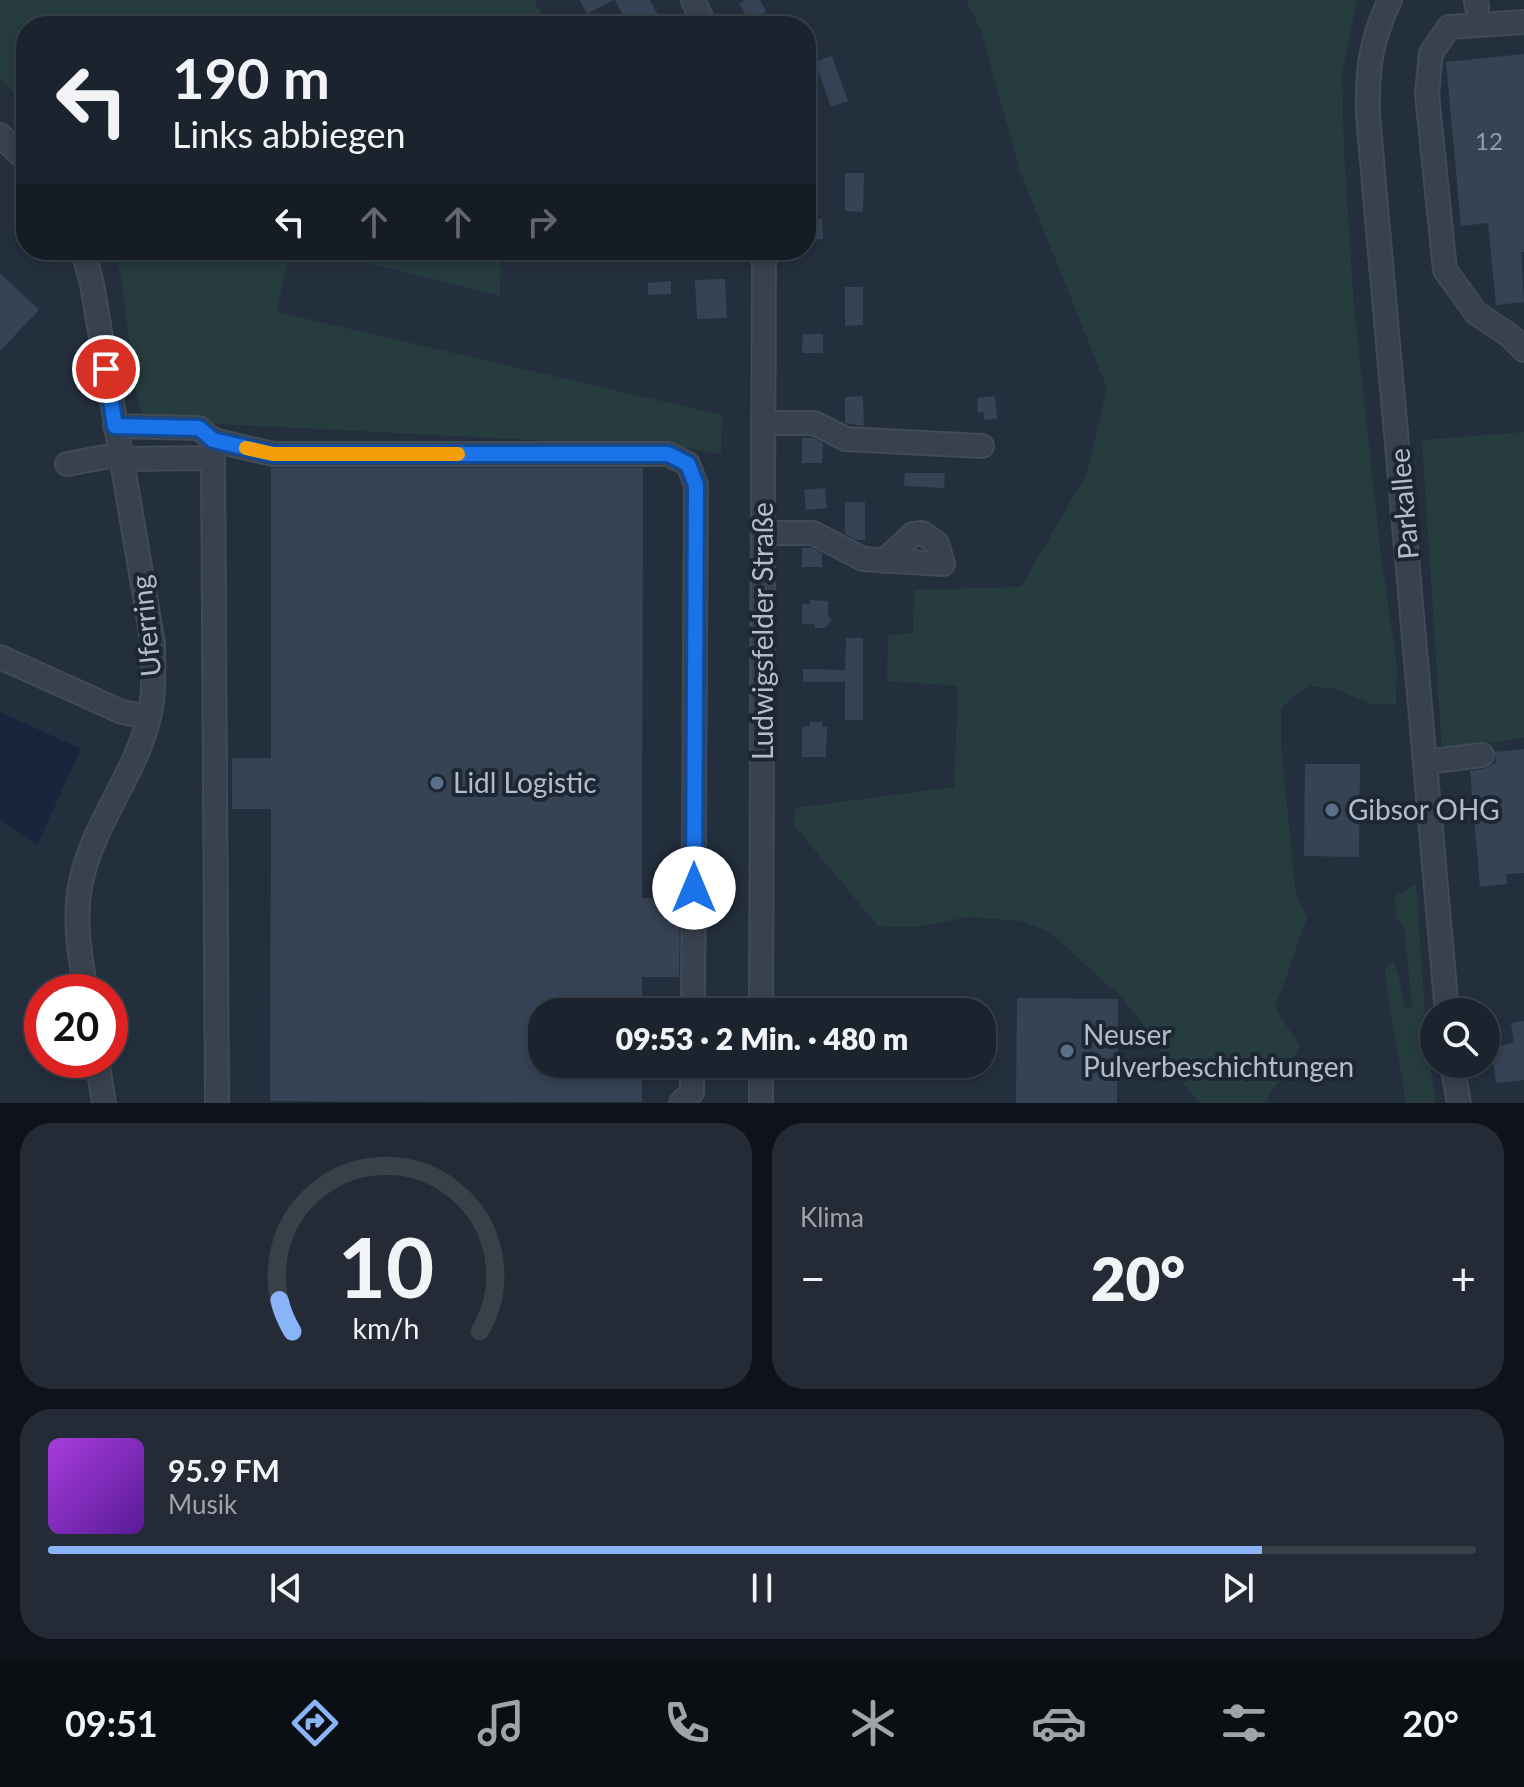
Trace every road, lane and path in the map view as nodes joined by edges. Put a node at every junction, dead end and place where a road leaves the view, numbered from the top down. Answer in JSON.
{"nodes":[{"id":1,"x":1390,"y":0,"type":"edge"},
{"id":2,"x":1524,"y":22,"type":"edge"},
{"id":3,"x":0,"y":135,"type":"edge"},
{"id":4,"x":16,"y":150,"type":"edge"},
{"id":5,"x":86,"y":260,"type":"edge"},
{"id":6,"x":764,"y":260,"type":"edge"},
{"id":7,"x":1524,"y":350,"type":"edge"},
{"id":8,"x":763,"y":423,"type":"junction"},
{"id":9,"x":115,"y":426,"type":"junction"},
{"id":10,"x":982,"y":446,"type":"dead end"},
{"id":11,"x":213,"y":449,"type":"junction"},
{"id":12,"x":121,"y":456,"type":"junction"},
{"id":13,"x":67,"y":464,"type":"dead end"},
{"id":14,"x":763,"y":533,"type":"junction"},
{"id":15,"x":884,"y":561,"type":"dead end"},
{"id":16,"x":0,"y":657,"type":"edge"},
{"id":17,"x":149,"y":717,"type":"junction"},
{"id":18,"x":1482,"y":755,"type":"dead end"},
{"id":19,"x":1426,"y":762,"type":"junction"},
{"id":20,"x":83,"y":974,"type":"edge"},
{"id":21,"x":693,"y":998,"type":"edge"},
{"id":22,"x":761,"y":998,"type":"edge"},
{"id":23,"x":1446,"y":998,"type":"edge"},
{"id":24,"x":100,"y":1078,"type":"edge"},
{"id":25,"x":692,"y":1078,"type":"edge"},
{"id":26,"x":761,"y":1078,"type":"edge"},
{"id":27,"x":1455,"y":1078,"type":"edge"},
{"id":28,"x":104,"y":1103,"type":"edge"},
{"id":29,"x":217,"y":1103,"type":"edge"},
{"id":30,"x":681,"y":1103,"type":"edge"},
{"id":31,"x":761,"y":1103,"type":"edge"},
{"id":32,"x":1459,"y":1103,"type":"edge"}],
"edges":[{"from":1,"to":19,"type":"street","name":"Parkallee"},
{"from":2,"to":7,"type":"street"},
{"from":3,"to":4,"type":"street"},
{"from":5,"to":9,"type":"street","name":"Uferring"},
{"from":6,"to":8,"type":"street","name":"Ludwigsfelder Straße"},
{"from":8,"to":10,"type":"street"},
{"from":8,"to":14,"type":"street","name":"Ludwigsfelder Straße"},
{"from":9,"to":11,"type":"street"},
{"from":9,"to":12,"type":"street","name":"Uferring"},
{"from":11,"to":12,"type":"street"},
{"from":11,"to":21,"type":"street"},
{"from":11,"to":29,"type":"street"},
{"from":12,"to":13,"type":"street"},
{"from":12,"to":17,"type":"street","name":"Uferring"},
{"from":14,"to":15,"type":"street"},
{"from":14,"to":22,"type":"street","name":"Ludwigsfelder Straße"},
{"from":16,"to":17,"type":"street"},
{"from":17,"to":20,"type":"street","name":"Uferring"},
{"from":18,"to":19,"type":"street"},
{"from":19,"to":23,"type":"street","name":"Parkallee"},
{"from":24,"to":28,"type":"street"},
{"from":25,"to":30,"type":"street"},
{"from":26,"to":31,"type":"street"},
{"from":27,"to":32,"type":"street"}]}
